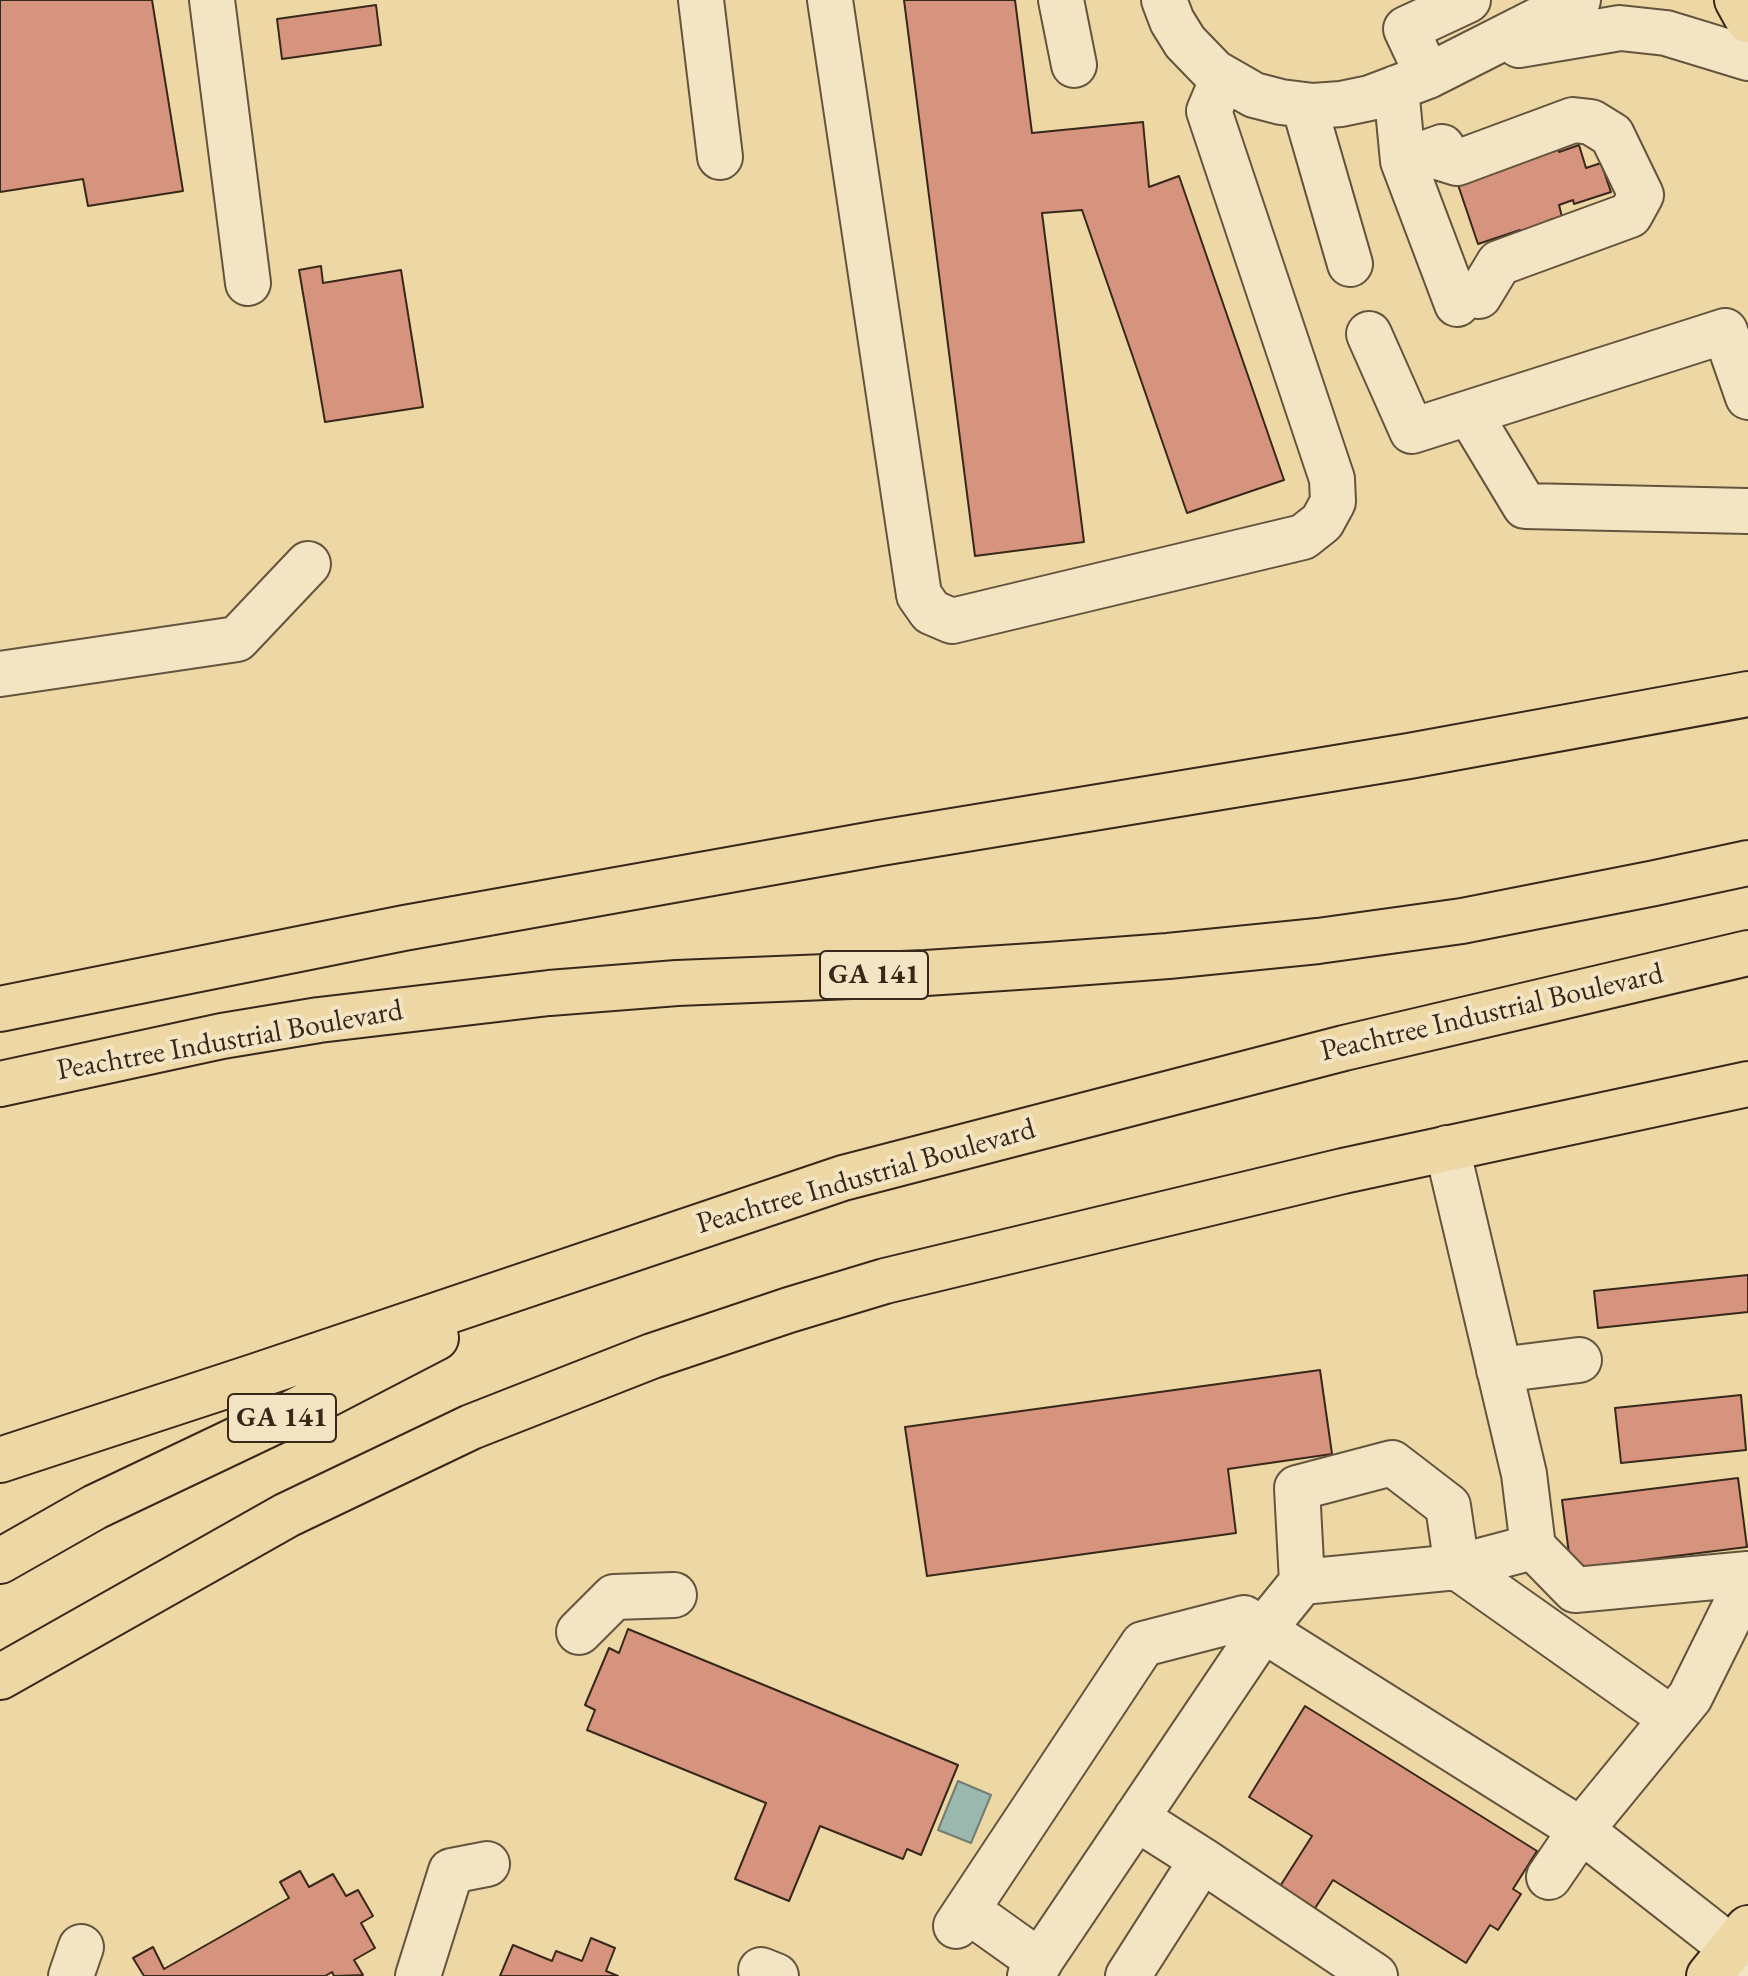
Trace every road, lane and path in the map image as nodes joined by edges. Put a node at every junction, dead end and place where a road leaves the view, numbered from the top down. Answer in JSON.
{"nodes":[{"id":1,"x":212,"y":0,"type":"edge"},
{"id":2,"x":701,"y":0,"type":"edge"},
{"id":3,"x":830,"y":0,"type":"edge"},
{"id":4,"x":1061,"y":0,"type":"edge"},
{"id":5,"x":1164,"y":0,"type":"edge"},
{"id":6,"x":1468,"y":0,"type":"edge"},
{"id":7,"x":1578,"y":0,"type":"edge"},
{"id":8,"x":1737,"y":0,"type":"edge"},
{"id":9,"x":1748,"y":20,"type":"edge"},
{"id":10,"x":1473,"y":53,"type":"junction"},
{"id":11,"x":1748,"y":58,"type":"edge"},
{"id":12,"x":1074,"y":65,"type":"dead end"},
{"id":13,"x":1223,"y":78,"type":"junction"},
{"id":14,"x":1412,"y":82,"type":"junction"},
{"id":15,"x":1594,"y":90,"type":"dead end"},
{"id":16,"x":1304,"y":105,"type":"junction"},
{"id":17,"x":720,"y":157,"type":"dead end"},
{"id":18,"x":1414,"y":157,"type":"junction"},
{"id":19,"x":1350,"y":264,"type":"dead end"},
{"id":20,"x":248,"y":283,"type":"dead end"},
{"id":21,"x":1369,"y":334,"type":"dead end"},
{"id":22,"x":1748,"y":397,"type":"edge"},
{"id":23,"x":1469,"y":413,"type":"junction"},
{"id":24,"x":1748,"y":511,"type":"edge"},
{"id":25,"x":308,"y":564,"type":"dead end"},
{"id":26,"x":0,"y":674,"type":"edge"},
{"id":27,"x":1748,"y":694,"type":"edge"},
{"id":28,"x":1748,"y":863,"type":"edge"},
{"id":29,"x":1748,"y":953,"type":"edge"},
{"id":30,"x":0,"y":1009,"type":"edge"},
{"id":31,"x":1748,"y":1054,"type":"edge"},
{"id":32,"x":0,"y":1084,"type":"edge"},
{"id":33,"x":1748,"y":1084,"type":"edge"},
{"id":34,"x":1447,"y":1148,"type":"junction"},
{"id":35,"x":1343,"y":1171,"type":"junction"},
{"id":36,"x":562,"y":1272,"type":"junction"},
{"id":37,"x":1579,"y":1360,"type":"dead end"},
{"id":38,"x":1499,"y":1370,"type":"junction"},
{"id":39,"x":0,"y":1460,"type":"edge"},
{"id":40,"x":1533,"y":1547,"type":"junction"},
{"id":41,"x":0,"y":1561,"type":"edge"},
{"id":42,"x":1457,"y":1567,"type":"junction"},
{"id":43,"x":1748,"y":1577,"type":"edge"},
{"id":44,"x":1302,"y":1582,"type":"junction"},
{"id":45,"x":674,"y":1595,"type":"dead end"},
{"id":46,"x":1263,"y":1630,"type":"junction"},
{"id":47,"x":579,"y":1632,"type":"dead end"},
{"id":48,"x":0,"y":1677,"type":"edge"},
{"id":49,"x":1672,"y":1719,"type":"junction"},
{"id":50,"x":1136,"y":1818,"type":"junction"},
{"id":51,"x":1581,"y":1830,"type":"junction"},
{"id":52,"x":1202,"y":1860,"type":"junction"},
{"id":53,"x":487,"y":1864,"type":"dead end"},
{"id":54,"x":1549,"y":1877,"type":"dead end"},
{"id":55,"x":1734,"y":1953,"type":"edge"},
{"id":56,"x":1035,"y":1969,"type":"edge"},
{"id":57,"x":418,"y":1976,"type":"edge"},
{"id":58,"x":1128,"y":1976,"type":"edge"},
{"id":59,"x":1375,"y":1976,"type":"edge"}],
"edges":[{"from":1,"to":20,"type":"street"},
{"from":2,"to":17,"type":"street"},
{"from":3,"to":13,"type":"street"},
{"from":4,"to":12,"type":"street"},
{"from":5,"to":13,"type":"street"},
{"from":6,"to":14,"type":"street"},
{"from":7,"to":10,"type":"street"},
{"from":8,"to":9,"type":"main road"},
{"from":10,"to":11,"type":"street"},
{"from":10,"to":14,"type":"street"},
{"from":13,"to":16,"type":"street"},
{"from":14,"to":16,"type":"street"},
{"from":14,"to":18,"type":"street"},
{"from":15,"to":18,"type":"street"},
{"from":16,"to":19,"type":"street"},
{"from":18,"to":18,"type":"street"},
{"from":21,"to":23,"type":"street"},
{"from":22,"to":23,"type":"street"},
{"from":23,"to":24,"type":"street"},
{"from":25,"to":26,"type":"street"},
{"from":27,"to":30,"type":"main road"},
{"from":28,"to":32,"type":"main road","name":"Peachtree Industrial Boulevard","number":"GA 141"},
{"from":29,"to":36,"type":"main road","name":"Peachtree Industrial Boulevard","number":"GA 141"},
{"from":31,"to":35,"type":"main road"},
{"from":33,"to":34,"type":"main road"},
{"from":34,"to":35,"type":"main road"},
{"from":34,"to":38,"type":"street"},
{"from":35,"to":48,"type":"main road"},
{"from":36,"to":39,"type":"main road","name":"Peachtree Industrial Boulevard"},
{"from":36,"to":41,"type":"main road","number":"GA 141"},
{"from":37,"to":38,"type":"street"},
{"from":38,"to":40,"type":"street"},
{"from":40,"to":42,"type":"street"},
{"from":40,"to":43,"type":"street"},
{"from":42,"to":44,"type":"street"},
{"from":42,"to":44,"type":"street"},
{"from":42,"to":49,"type":"street"},
{"from":43,"to":49,"type":"street"},
{"from":44,"to":46,"type":"street"},
{"from":45,"to":47,"type":"street"},
{"from":46,"to":50,"type":"street"},
{"from":46,"to":51,"type":"street"},
{"from":46,"to":56,"type":"street"},
{"from":49,"to":51,"type":"street"},
{"from":50,"to":52,"type":"street"},
{"from":50,"to":56,"type":"street"},
{"from":51,"to":54,"type":"street"},
{"from":51,"to":55,"type":"street"},
{"from":52,"to":58,"type":"street"},
{"from":52,"to":59,"type":"street"},
{"from":53,"to":57,"type":"street"}]}
